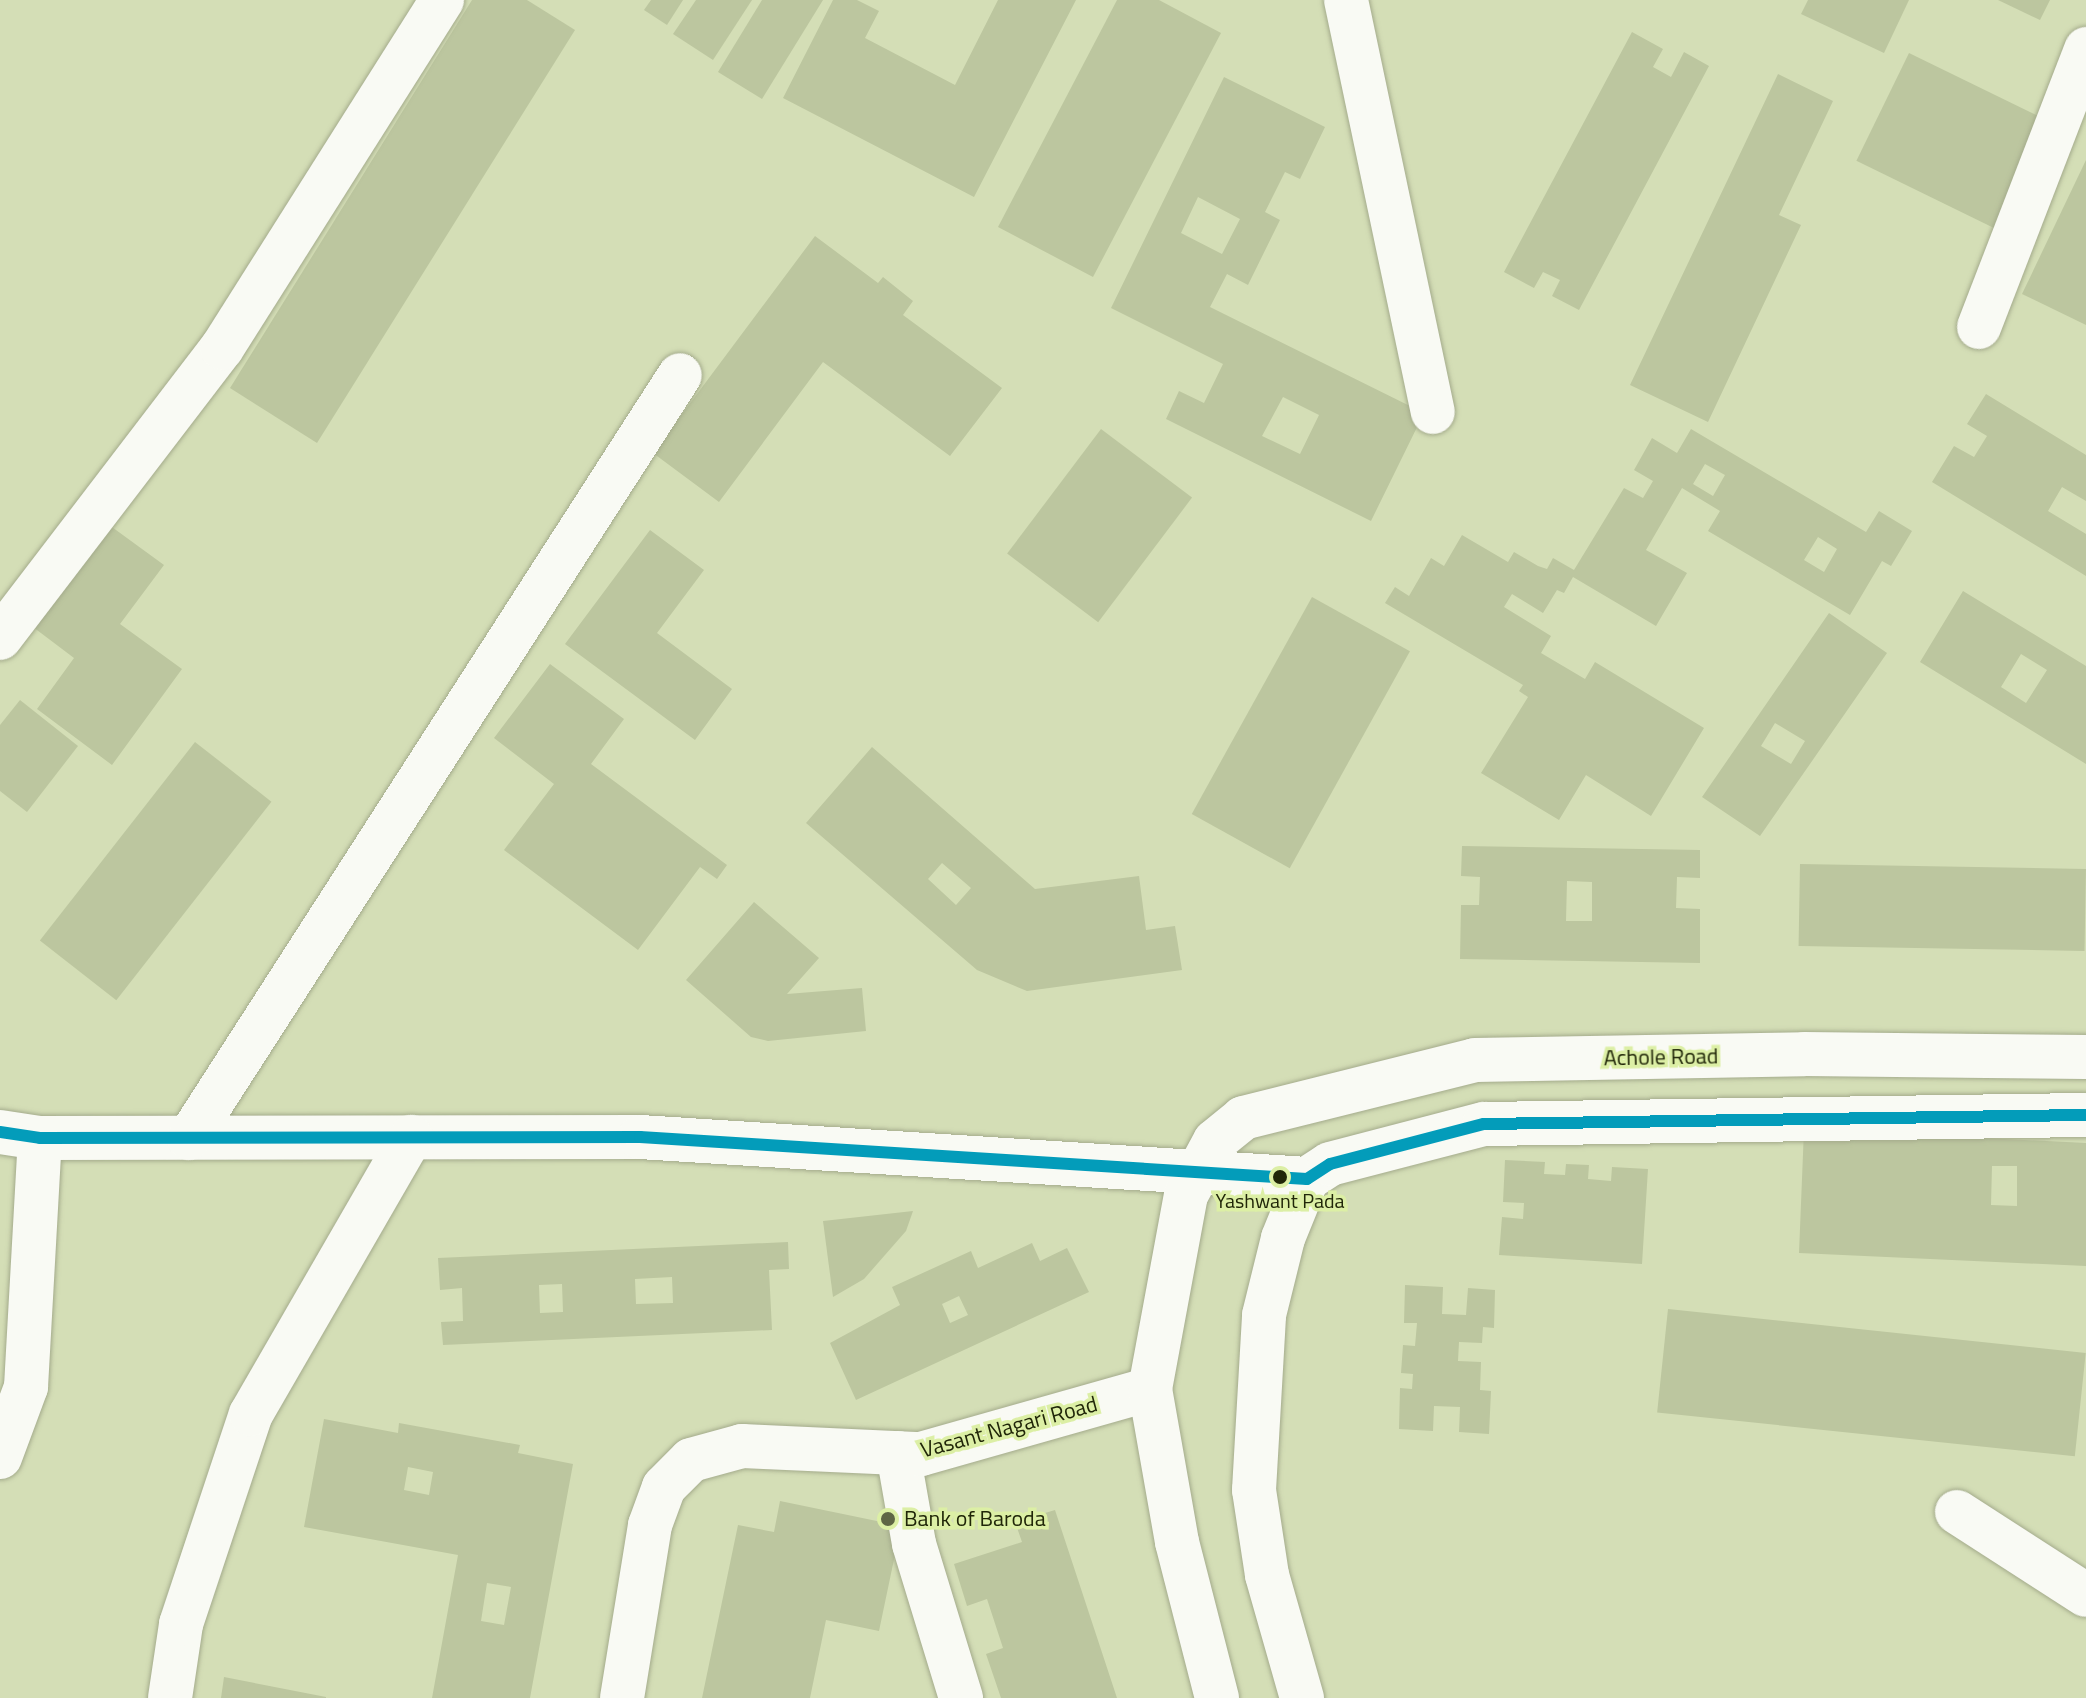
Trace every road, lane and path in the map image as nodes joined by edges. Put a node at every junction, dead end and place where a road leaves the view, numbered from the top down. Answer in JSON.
{"nodes":[{"id":1,"x":442,"y":0,"type":"edge"},
{"id":2,"x":1346,"y":0,"type":"edge"},
{"id":3,"x":2086,"y":49,"type":"edge"},
{"id":4,"x":1979,"y":327,"type":"dead end"},
{"id":5,"x":680,"y":375,"type":"dead end"},
{"id":6,"x":1433,"y":412,"type":"dead end"},
{"id":7,"x":0,"y":638,"type":"edge"},
{"id":8,"x":2086,"y":1057,"type":"edge"},
{"id":9,"x":2086,"y":1115,"type":"edge"},
{"id":10,"x":20,"y":1135,"type":"edge"},
{"id":11,"x":411,"y":1137,"type":"junction"},
{"id":12,"x":189,"y":1138,"type":"junction"},
{"id":13,"x":1194,"y":1171,"type":"junction"},
{"id":14,"x":1307,"y":1179,"type":"junction"},
{"id":15,"x":1150,"y":1389,"type":"junction"},
{"id":16,"x":898,"y":1453,"type":"junction"},
{"id":17,"x":0,"y":1457,"type":"edge"},
{"id":18,"x":1957,"y":1512,"type":"dead end"},
{"id":19,"x":2086,"y":1595,"type":"edge"},
{"id":20,"x":170,"y":1698,"type":"edge"},
{"id":21,"x":622,"y":1698,"type":"edge"},
{"id":22,"x":961,"y":1698,"type":"edge"},
{"id":23,"x":1217,"y":1698,"type":"edge"},
{"id":24,"x":1302,"y":1698,"type":"edge"}],
"edges":[{"from":1,"to":7,"type":"street"},
{"from":2,"to":6,"type":"street"},
{"from":3,"to":4,"type":"street"},
{"from":5,"to":12,"type":"street"},
{"from":8,"to":13,"type":"street","name":"Achole Road"},
{"from":9,"to":14,"type":"street"},
{"from":10,"to":12,"type":"street"},
{"from":10,"to":17,"type":"street"},
{"from":11,"to":12,"type":"street"},
{"from":11,"to":13,"type":"street"},
{"from":11,"to":20,"type":"street"},
{"from":13,"to":14,"type":"street"},
{"from":13,"to":15,"type":"street"},
{"from":14,"to":24,"type":"street"},
{"from":15,"to":16,"type":"street","name":"Vasant Nagari Road"},
{"from":15,"to":23,"type":"street"},
{"from":16,"to":21,"type":"street","name":"Vasant Nagari Road"},
{"from":16,"to":22,"type":"street"},
{"from":18,"to":19,"type":"street"}]}
